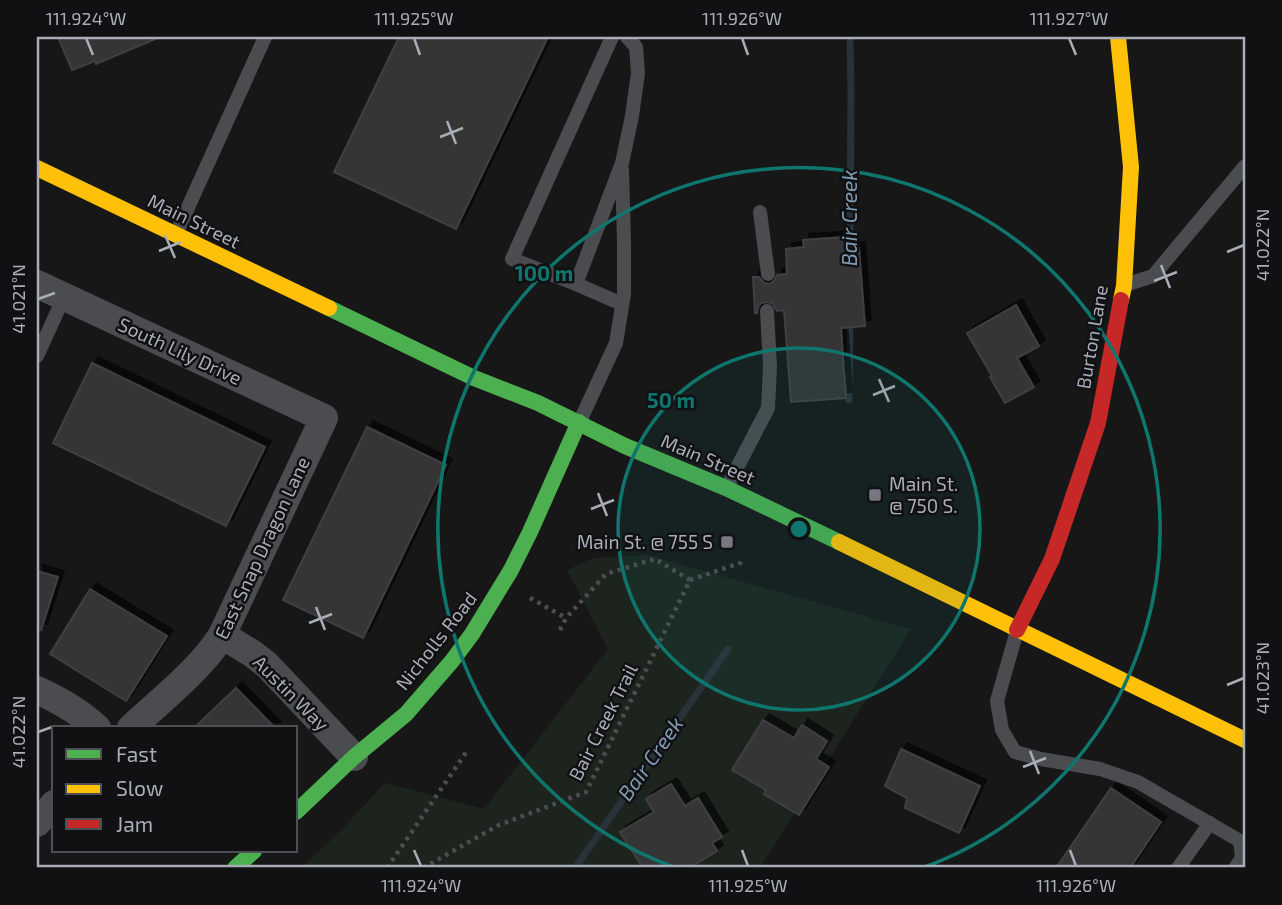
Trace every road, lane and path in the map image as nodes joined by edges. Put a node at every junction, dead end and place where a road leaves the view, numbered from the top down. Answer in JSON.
{"nodes":[{"id":1,"x":265,"y":37,"type":"edge"},
{"id":2,"x":612,"y":37,"type":"edge"},
{"id":3,"x":627,"y":37,"type":"edge"},
{"id":4,"x":1118,"y":37,"type":"edge"},
{"id":5,"x":622,"y":163,"type":"junction"},
{"id":6,"x":1245,"y":166,"type":"edge"},
{"id":7,"x":37,"y":168,"type":"edge"},
{"id":8,"x":760,"y":212,"type":"dead end"},
{"id":9,"x":175,"y":235,"type":"junction"},
{"id":10,"x":768,"y":274,"type":"dead end"},
{"id":11,"x":37,"y":284,"type":"edge"},
{"id":12,"x":576,"y":284,"type":"junction"},
{"id":13,"x":1124,"y":286,"type":"junction"},
{"id":14,"x":64,"y":297,"type":"junction"},
{"id":15,"x":622,"y":304,"type":"junction"},
{"id":16,"x":767,"y":311,"type":"dead end"},
{"id":17,"x":37,"y":356,"type":"edge"},
{"id":18,"x":324,"y":418,"type":"joint"},
{"id":19,"x":579,"y":422,"type":"junction"},
{"id":20,"x":726,"y":488,"type":"junction"},
{"id":21,"x":743,"y":558,"type":"dead end"},
{"id":22,"x":690,"y":580,"type":"junction"},
{"id":23,"x":529,"y":598,"type":"dead end"},
{"id":24,"x":566,"y":618,"type":"junction"},
{"id":25,"x":560,"y":630,"type":"dead end"},
{"id":26,"x":1017,"y":630,"type":"junction"},
{"id":27,"x":222,"y":635,"type":"junction"},
{"id":28,"x":37,"y":690,"type":"edge"},
{"id":29,"x":95,"y":726,"type":"edge"},
{"id":30,"x":133,"y":726,"type":"edge"},
{"id":31,"x":1245,"y":740,"type":"edge"},
{"id":32,"x":467,"y":751,"type":"dead end"},
{"id":33,"x":354,"y":757,"type":"junction"},
{"id":34,"x":52,"y":806,"type":"edge"},
{"id":35,"x":298,"y":810,"type":"edge"},
{"id":36,"x":37,"y":823,"type":"edge"},
{"id":37,"x":1210,"y":823,"type":"junction"},
{"id":38,"x":253,"y":852,"type":"edge"},
{"id":39,"x":236,"y":868,"type":"edge"},
{"id":40,"x":387,"y":868,"type":"edge"},
{"id":41,"x":424,"y":868,"type":"edge"},
{"id":42,"x":1178,"y":868,"type":"edge"},
{"id":43,"x":1235,"y":868,"type":"edge"}],
"edges":[{"from":1,"to":9,"type":"lane"},
{"from":2,"to":12,"type":"lane"},
{"from":3,"to":5,"type":"lane"},
{"from":4,"to":13,"type":"main road","name":"Burton Lane"},
{"from":5,"to":12,"type":"lane"},
{"from":5,"to":15,"type":"lane"},
{"from":6,"to":13,"type":"lane"},
{"from":7,"to":9,"type":"main road","name":"Main Street"},
{"from":8,"to":10,"type":"lane"},
{"from":9,"to":19,"type":"main road","name":"Main Street"},
{"from":11,"to":14,"type":"street","name":"South Lily Drive"},
{"from":12,"to":15,"type":"lane"},
{"from":13,"to":26,"type":"main road","name":"Burton Lane"},
{"from":14,"to":17,"type":"lane"},
{"from":14,"to":18,"type":"street","name":"South Lily Drive"},
{"from":15,"to":19,"type":"lane"},
{"from":16,"to":20,"type":"lane"},
{"from":18,"to":27,"type":"street","name":"East Snap Dragon Lane"},
{"from":19,"to":20,"type":"main road","name":"Main Street"},
{"from":19,"to":33,"type":"main road","name":"Nicholls Road"},
{"from":20,"to":26,"type":"main road","name":"Main Street"},
{"from":21,"to":22,"type":"path"},
{"from":22,"to":24,"type":"path"},
{"from":22,"to":41,"type":"path","name":"Bair Creek Trail"},
{"from":23,"to":24,"type":"path"},
{"from":24,"to":25,"type":"path"},
{"from":26,"to":31,"type":"main road","name":"Main Street"},
{"from":26,"to":37,"type":"lane"},
{"from":27,"to":30,"type":"street","name":"East Snap Dragon Lane"},
{"from":27,"to":33,"type":"street","name":"Austin Way"},
{"from":28,"to":29,"type":"street"},
{"from":32,"to":40,"type":"path"},
{"from":33,"to":35,"type":"main road","name":"Nicholls Road"},
{"from":34,"to":36,"type":"street"},
{"from":37,"to":42,"type":"lane"},
{"from":37,"to":43,"type":"lane"},
{"from":38,"to":39,"type":"main road"}]}
